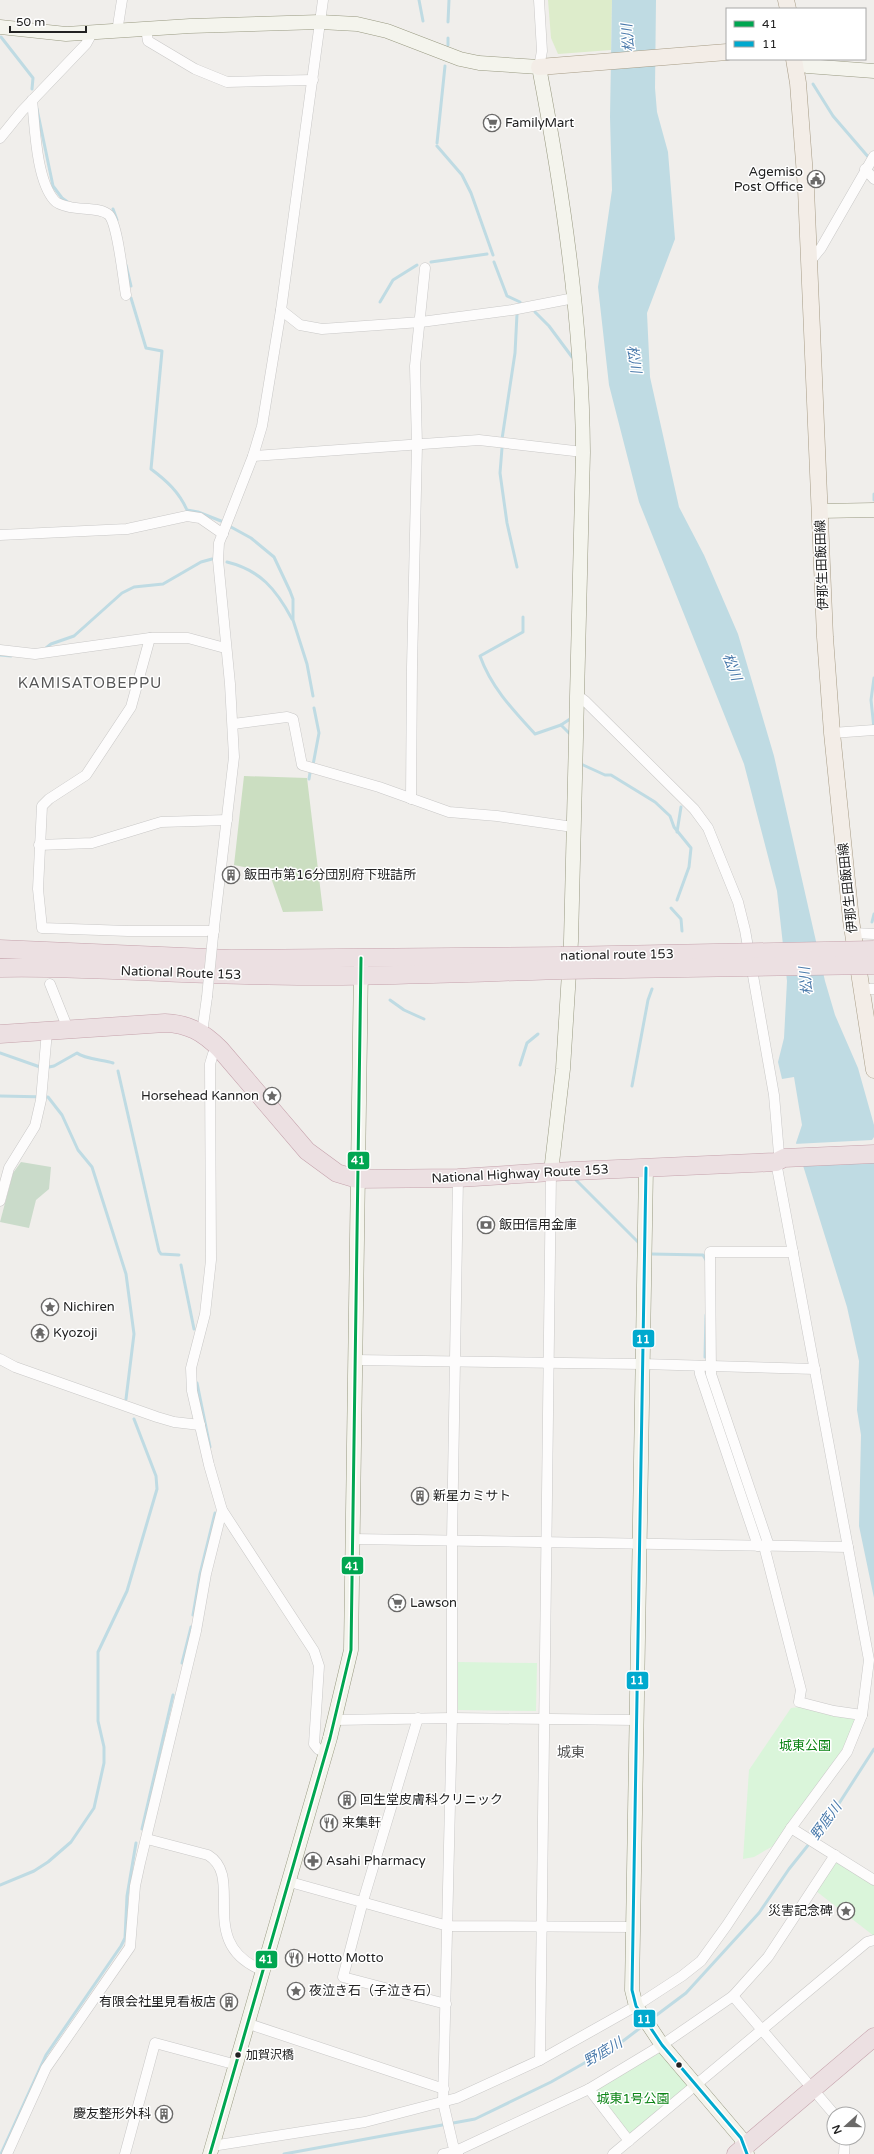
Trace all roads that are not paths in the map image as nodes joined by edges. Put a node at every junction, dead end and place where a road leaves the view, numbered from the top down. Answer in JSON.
{"nodes":[{"id":1,"x":122,"y":0,"type":"edge"},
{"id":2,"x":324,"y":0,"type":"edge"},
{"id":3,"x":539,"y":0,"type":"edge"},
{"id":4,"x":320,"y":22,"type":"junction"},
{"id":5,"x":0,"y":27,"type":"edge"},
{"id":6,"x":146,"y":29,"type":"junction"},
{"id":7,"x":117,"y":32,"type":"junction"},
{"id":8,"x":92,"y":33,"type":"junction"},
{"id":9,"x":726,"y":52,"type":"edge"},
{"id":10,"x":794,"y":60,"type":"edge"},
{"id":11,"x":798,"y":60,"type":"edge"},
{"id":12,"x":539,"y":67,"type":"junction"},
{"id":13,"x":874,"y":71,"type":"edge"},
{"id":14,"x":313,"y":80,"type":"junction"},
{"id":15,"x":32,"y":100,"type":"junction"},
{"id":16,"x":0,"y":138,"type":"edge"},
{"id":17,"x":874,"y":156,"type":"edge"},
{"id":18,"x":866,"y":167,"type":"junction"},
{"id":19,"x":874,"y":179,"type":"edge"},
{"id":20,"x":808,"y":264,"type":"junction"},
{"id":21,"x":425,"y":268,"type":"dead end"},
{"id":22,"x":126,"y":295,"type":"dead end"},
{"id":23,"x":574,"y":298,"type":"junction"},
{"id":24,"x":281,"y":310,"type":"junction"},
{"id":25,"x":421,"y":322,"type":"junction"},
{"id":26,"x":417,"y":445,"type":"junction"},
{"id":27,"x":583,"y":452,"type":"junction"},
{"id":28,"x":253,"y":456,"type":"junction"},
{"id":29,"x":874,"y":510,"type":"edge"},
{"id":30,"x":820,"y":511,"type":"junction"},
{"id":31,"x":223,"y":534,"type":"junction"},
{"id":32,"x":0,"y":535,"type":"edge"},
{"id":33,"x":150,"y":638,"type":"junction"},
{"id":34,"x":225,"y":648,"type":"junction"},
{"id":35,"x":0,"y":650,"type":"edge"},
{"id":36,"x":577,"y":695,"type":"junction"},
{"id":37,"x":233,"y":724,"type":"junction"},
{"id":38,"x":873,"y":730,"type":"edge"},
{"id":39,"x":832,"y":733,"type":"junction"},
{"id":40,"x":411,"y":799,"type":"junction"},
{"id":41,"x":227,"y":820,"type":"junction"},
{"id":42,"x":573,"y":827,"type":"junction"},
{"id":43,"x":39,"y":845,"type":"junction"},
{"id":44,"x":213,"y":933,"type":"junction"},
{"id":45,"x":853,"y":933,"type":"junction"},
{"id":46,"x":874,"y":934,"type":"edge"},
{"id":47,"x":0,"y":949,"type":"edge"},
{"id":48,"x":874,"y":950,"type":"edge"},
{"id":49,"x":361,"y":958,"type":"junction"},
{"id":50,"x":561,"y":963,"type":"junction"},
{"id":51,"x":874,"y":965,"type":"edge"},
{"id":52,"x":0,"y":968,"type":"edge"},
{"id":53,"x":361,"y":976,"type":"junction"},
{"id":54,"x":50,"y":984,"type":"dead end"},
{"id":55,"x":867,"y":989,"type":"edge"},
{"id":56,"x":68,"y":1029,"type":"junction"},
{"id":57,"x":47,"y":1031,"type":"junction"},
{"id":58,"x":202,"y":1033,"type":"junction"},
{"id":59,"x":0,"y":1034,"type":"edge"},
{"id":60,"x":220,"y":1049,"type":"junction"},
{"id":61,"x":874,"y":1070,"type":"edge"},
{"id":62,"x":874,"y":1154,"type":"edge"},
{"id":63,"x":780,"y":1160,"type":"junction"},
{"id":64,"x":646,"y":1168,"type":"junction"},
{"id":65,"x":551,"y":1172,"type":"junction"},
{"id":66,"x":458,"y":1178,"type":"junction"},
{"id":67,"x":357,"y":1179,"type":"junction"},
{"id":68,"x":0,"y":1201,"type":"edge"},
{"id":69,"x":793,"y":1252,"type":"junction"},
{"id":70,"x":0,"y":1360,"type":"edge"},
{"id":71,"x":355,"y":1360,"type":"junction"},
{"id":72,"x":456,"y":1362,"type":"junction"},
{"id":73,"x":548,"y":1364,"type":"junction"},
{"id":74,"x":642,"y":1364,"type":"junction"},
{"id":75,"x":699,"y":1366,"type":"junction"},
{"id":76,"x":710,"y":1367,"type":"junction"},
{"id":77,"x":815,"y":1369,"type":"junction"},
{"id":78,"x":200,"y":1424,"type":"junction"},
{"id":79,"x":222,"y":1510,"type":"junction"},
{"id":80,"x":354,"y":1539,"type":"junction"},
{"id":81,"x":452,"y":1541,"type":"junction"},
{"id":82,"x":546,"y":1543,"type":"junction"},
{"id":83,"x":639,"y":1545,"type":"junction"},
{"id":84,"x":763,"y":1546,"type":"junction"},
{"id":85,"x":848,"y":1547,"type":"junction"},
{"id":86,"x":862,"y":1715,"type":"junction"},
{"id":87,"x":418,"y":1718,"type":"junction"},
{"id":88,"x":452,"y":1718,"type":"junction"},
{"id":89,"x":544,"y":1719,"type":"junction"},
{"id":90,"x":335,"y":1720,"type":"junction"},
{"id":91,"x":636,"y":1720,"type":"junction"},
{"id":92,"x":326,"y":1753,"type":"junction"},
{"id":93,"x":791,"y":1828,"type":"junction"},
{"id":94,"x":147,"y":1839,"type":"junction"},
{"id":95,"x":832,"y":1853,"type":"junction"},
{"id":96,"x":874,"y":1880,"type":"edge"},
{"id":97,"x":290,"y":1882,"type":"junction"},
{"id":98,"x":363,"y":1901,"type":"junction"},
{"id":99,"x":448,"y":1926,"type":"junction"},
{"id":100,"x":541,"y":1926,"type":"junction"},
{"id":101,"x":633,"y":1927,"type":"junction"},
{"id":102,"x":874,"y":1940,"type":"edge"},
{"id":103,"x":264,"y":1971,"type":"junction"},
{"id":104,"x":733,"y":1996,"type":"junction"},
{"id":105,"x":446,"y":2004,"type":"junction"},
{"id":106,"x":638,"y":2008,"type":"junction"},
{"id":107,"x":249,"y":2024,"type":"junction"},
{"id":108,"x":762,"y":2030,"type":"junction"},
{"id":109,"x":874,"y":2037,"type":"edge"},
{"id":110,"x":659,"y":2041,"type":"junction"},
{"id":111,"x":540,"y":2060,"type":"junction"},
{"id":112,"x":237,"y":2065,"type":"junction"},
{"id":113,"x":697,"y":2086,"type":"junction"},
{"id":114,"x":444,"y":2089,"type":"junction"},
{"id":115,"x":589,"y":2089,"type":"junction"},
{"id":116,"x":812,"y":2090,"type":"junction"},
{"id":117,"x":444,"y":2106,"type":"junction"},
{"id":118,"x":827,"y":2106,"type":"edge"},
{"id":119,"x":629,"y":2140,"type":"junction"},
{"id":120,"x":212,"y":2150,"type":"edge"},
{"id":121,"x":456,"y":2150,"type":"edge"},
{"id":122,"x":742,"y":2152,"type":"edge"},
{"id":123,"x":7,"y":2154,"type":"edge"},
{"id":124,"x":125,"y":2154,"type":"edge"},
{"id":125,"x":444,"y":2154,"type":"edge"},
{"id":126,"x":613,"y":2154,"type":"edge"}],
"edges":[{"from":1,"to":7,"type":"street"},
{"from":2,"to":4,"type":"street"},
{"from":3,"to":12,"type":"street"},
{"from":4,"to":6,"type":"street"},
{"from":4,"to":12,"type":"street"},
{"from":4,"to":14,"type":"street"},
{"from":5,"to":8,"type":"street"},
{"from":6,"to":7,"type":"street"},
{"from":6,"to":14,"type":"street"},
{"from":7,"to":8,"type":"street"},
{"from":8,"to":15,"type":"street"},
{"from":9,"to":12,"type":"main road"},
{"from":10,"to":20,"type":"main road","name":"伊那生田飯田線"},
{"from":11,"to":13,"type":"street"},
{"from":12,"to":23,"type":"street"},
{"from":14,"to":24,"type":"street"},
{"from":15,"to":16,"type":"street"},
{"from":15,"to":22,"type":"street"},
{"from":17,"to":18,"type":"street"},
{"from":18,"to":19,"type":"street"},
{"from":18,"to":20,"type":"street"},
{"from":20,"to":30,"type":"main road","name":"伊那生田飯田線"},
{"from":21,"to":25,"type":"street"},
{"from":23,"to":25,"type":"street"},
{"from":23,"to":27,"type":"street"},
{"from":24,"to":25,"type":"street"},
{"from":24,"to":28,"type":"street"},
{"from":25,"to":26,"type":"street"},
{"from":26,"to":27,"type":"street"},
{"from":26,"to":28,"type":"street"},
{"from":26,"to":40,"type":"street"},
{"from":27,"to":36,"type":"street"},
{"from":28,"to":31,"type":"street"},
{"from":29,"to":30,"type":"street"},
{"from":30,"to":39,"type":"main road","name":"伊那生田飯田線"},
{"from":31,"to":32,"type":"street"},
{"from":31,"to":34,"type":"street"},
{"from":33,"to":34,"type":"street"},
{"from":33,"to":35,"type":"street"},
{"from":33,"to":43,"type":"street"},
{"from":34,"to":37,"type":"street"},
{"from":36,"to":42,"type":"street"},
{"from":36,"to":63,"type":"street"},
{"from":37,"to":40,"type":"street"},
{"from":37,"to":41,"type":"street"},
{"from":38,"to":39,"type":"street"},
{"from":39,"to":45,"type":"main road","name":"伊那生田飯田線"},
{"from":40,"to":42,"type":"street"},
{"from":41,"to":43,"type":"street"},
{"from":41,"to":44,"type":"street"},
{"from":42,"to":65,"type":"street"},
{"from":43,"to":44,"type":"street"},
{"from":44,"to":58,"type":"street","bridge":true},
{"from":45,"to":46,"type":"street"},
{"from":45,"to":55,"type":"main road","name":"伊那生田飯田線"},
{"from":47,"to":49,"type":"highway","name":"National Route 153"},
{"from":48,"to":50,"type":"highway","name":"national route 153","bridge":true},
{"from":49,"to":50,"type":"highway","name":"national route 153"},
{"from":49,"to":53,"type":"street"},
{"from":50,"to":51,"type":"highway","name":"national route 153","bridge":true},
{"from":50,"to":53,"type":"highway","name":"national route 153"},
{"from":52,"to":53,"type":"highway","name":"National Route 153"},
{"from":53,"to":67,"type":"street"},
{"from":54,"to":56,"type":"street"},
{"from":55,"to":61,"type":"main road","name":"伊那生田飯田線"},
{"from":56,"to":57,"type":"highway"},
{"from":56,"to":58,"type":"highway"},
{"from":57,"to":59,"type":"highway"},
{"from":57,"to":68,"type":"street"},
{"from":58,"to":60,"type":"highway","name":"National Highway Route 153"},
{"from":60,"to":67,"type":"highway","name":"National Highway Route 153"},
{"from":60,"to":78,"type":"street"},
{"from":62,"to":63,"type":"highway","name":"National Highway Route 153"},
{"from":63,"to":64,"type":"highway","name":"National Highway Route 153"},
{"from":63,"to":69,"type":"street"},
{"from":64,"to":65,"type":"highway","name":"National Highway Route 153"},
{"from":64,"to":74,"type":"street"},
{"from":65,"to":66,"type":"highway","name":"National Highway Route 153"},
{"from":65,"to":73,"type":"street"},
{"from":66,"to":67,"type":"highway","name":"National Highway Route 153"},
{"from":66,"to":72,"type":"street"},
{"from":67,"to":71,"type":"street"},
{"from":69,"to":76,"type":"street"},
{"from":69,"to":77,"type":"street"},
{"from":70,"to":78,"type":"street"},
{"from":71,"to":72,"type":"street"},
{"from":71,"to":80,"type":"street"},
{"from":72,"to":73,"type":"street"},
{"from":72,"to":81,"type":"street"},
{"from":73,"to":74,"type":"street"},
{"from":73,"to":82,"type":"street"},
{"from":74,"to":75,"type":"street"},
{"from":74,"to":83,"type":"street"},
{"from":75,"to":76,"type":"street"},
{"from":75,"to":84,"type":"street"},
{"from":76,"to":77,"type":"street"},
{"from":76,"to":84,"type":"street"},
{"from":77,"to":85,"type":"street"},
{"from":78,"to":79,"type":"street"},
{"from":79,"to":92,"type":"street"},
{"from":79,"to":94,"type":"street"},
{"from":80,"to":81,"type":"street"},
{"from":80,"to":90,"type":"street"},
{"from":81,"to":82,"type":"street"},
{"from":81,"to":88,"type":"street"},
{"from":82,"to":83,"type":"street"},
{"from":82,"to":89,"type":"street"},
{"from":83,"to":84,"type":"street"},
{"from":83,"to":91,"type":"street"},
{"from":84,"to":85,"type":"street"},
{"from":84,"to":86,"type":"street"},
{"from":85,"to":86,"type":"street"},
{"from":86,"to":93,"type":"street"},
{"from":87,"to":88,"type":"street"},
{"from":87,"to":90,"type":"street"},
{"from":87,"to":98,"type":"street"},
{"from":88,"to":89,"type":"street"},
{"from":88,"to":99,"type":"street"},
{"from":89,"to":91,"type":"street"},
{"from":89,"to":100,"type":"street"},
{"from":90,"to":92,"type":"street"},
{"from":91,"to":101,"type":"street"},
{"from":92,"to":97,"type":"street"},
{"from":93,"to":95,"type":"street"},
{"from":93,"to":106,"type":"street"},
{"from":94,"to":103,"type":"street"},
{"from":94,"to":123,"type":"street"},
{"from":95,"to":96,"type":"street"},
{"from":95,"to":104,"type":"street"},
{"from":97,"to":98,"type":"street"},
{"from":97,"to":103,"type":"street"},
{"from":98,"to":99,"type":"street"},
{"from":98,"to":105,"type":"street"},
{"from":99,"to":100,"type":"street"},
{"from":99,"to":105,"type":"street"},
{"from":100,"to":101,"type":"street"},
{"from":100,"to":111,"type":"street"},
{"from":101,"to":106,"type":"street"},
{"from":102,"to":108,"type":"street"},
{"from":103,"to":107,"type":"street"},
{"from":104,"to":108,"type":"street"},
{"from":104,"to":110,"type":"street"},
{"from":105,"to":114,"type":"street"},
{"from":106,"to":110,"type":"street"},
{"from":106,"to":111,"type":"street"},
{"from":107,"to":112,"type":"street"},
{"from":107,"to":114,"type":"street"},
{"from":108,"to":113,"type":"street"},
{"from":108,"to":116,"type":"street"},
{"from":109,"to":116,"type":"highway"},
{"from":110,"to":113,"type":"street"},
{"from":110,"to":115,"type":"street"},
{"from":111,"to":117,"type":"street"},
{"from":112,"to":120,"type":"street"},
{"from":112,"to":124,"type":"street"},
{"from":113,"to":119,"type":"street"},
{"from":113,"to":122,"type":"street"},
{"from":114,"to":117,"type":"street"},
{"from":115,"to":119,"type":"street"},
{"from":115,"to":121,"type":"street"},
{"from":116,"to":118,"type":"street"},
{"from":116,"to":122,"type":"highway"},
{"from":117,"to":120,"type":"street"},
{"from":117,"to":121,"type":"street"},
{"from":119,"to":126,"type":"street"},
{"from":121,"to":125,"type":"street"}]}
